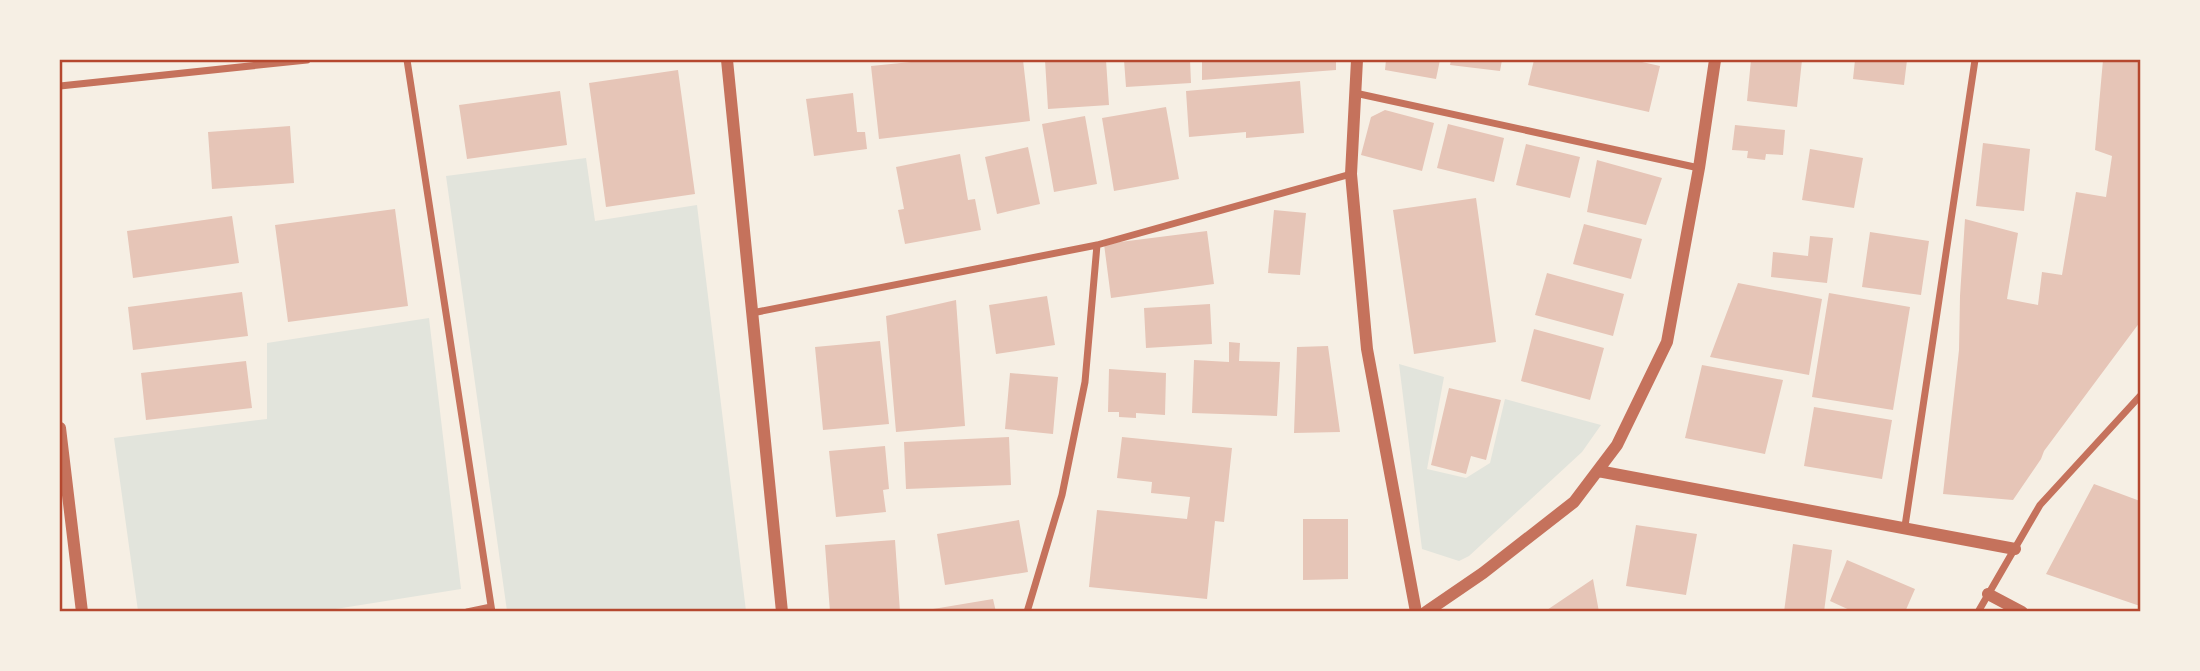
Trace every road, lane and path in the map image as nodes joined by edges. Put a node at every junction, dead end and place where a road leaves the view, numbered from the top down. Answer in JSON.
{"nodes":[{"id":1,"x":307,"y":60,"type":"edge"},
{"id":2,"x":407,"y":60,"type":"edge"},
{"id":3,"x":727,"y":60,"type":"edge"},
{"id":4,"x":1357,"y":60,"type":"edge"},
{"id":5,"x":1715,"y":60,"type":"edge"},
{"id":6,"x":1975,"y":60,"type":"edge"},
{"id":7,"x":60,"y":86,"type":"edge"},
{"id":8,"x":1355,"y":93,"type":"junction"},
{"id":9,"x":1699,"y":168,"type":"junction"},
{"id":10,"x":1351,"y":174,"type":"junction"},
{"id":11,"x":1097,"y":245,"type":"junction"},
{"id":12,"x":752,"y":313,"type":"junction"},
{"id":13,"x":2140,"y":396,"type":"edge"},
{"id":14,"x":60,"y":428,"type":"edge"},
{"id":15,"x":1598,"y":471,"type":"junction"},
{"id":16,"x":1905,"y":526,"type":"junction"},
{"id":17,"x":2015,"y":549,"type":"junction"},
{"id":18,"x":1988,"y":594,"type":"junction"},
{"id":19,"x":491,"y":609,"type":"edge"},
{"id":20,"x":82,"y":611,"type":"edge"},
{"id":21,"x":467,"y":611,"type":"edge"},
{"id":22,"x":782,"y":611,"type":"edge"},
{"id":23,"x":1027,"y":611,"type":"edge"},
{"id":24,"x":1416,"y":611,"type":"edge"},
{"id":25,"x":1426,"y":611,"type":"edge"},
{"id":26,"x":1978,"y":611,"type":"edge"},
{"id":27,"x":2022,"y":611,"type":"edge"}],
"edges":[{"from":1,"to":7,"type":"street"},
{"from":2,"to":19,"type":"street"},
{"from":3,"to":12,"type":"street"},
{"from":4,"to":8,"type":"street"},
{"from":5,"to":9,"type":"street"},
{"from":6,"to":16,"type":"street"},
{"from":8,"to":9,"type":"street"},
{"from":8,"to":10,"type":"street"},
{"from":9,"to":15,"type":"street"},
{"from":10,"to":11,"type":"street"},
{"from":10,"to":24,"type":"street"},
{"from":11,"to":12,"type":"street"},
{"from":11,"to":23,"type":"street"},
{"from":12,"to":22,"type":"street"},
{"from":13,"to":17,"type":"street"},
{"from":14,"to":20,"type":"street"},
{"from":15,"to":16,"type":"street"},
{"from":15,"to":25,"type":"street"},
{"from":16,"to":17,"type":"street"},
{"from":17,"to":18,"type":"street"},
{"from":18,"to":26,"type":"street"},
{"from":18,"to":27,"type":"street"},
{"from":19,"to":21,"type":"street"}]}
